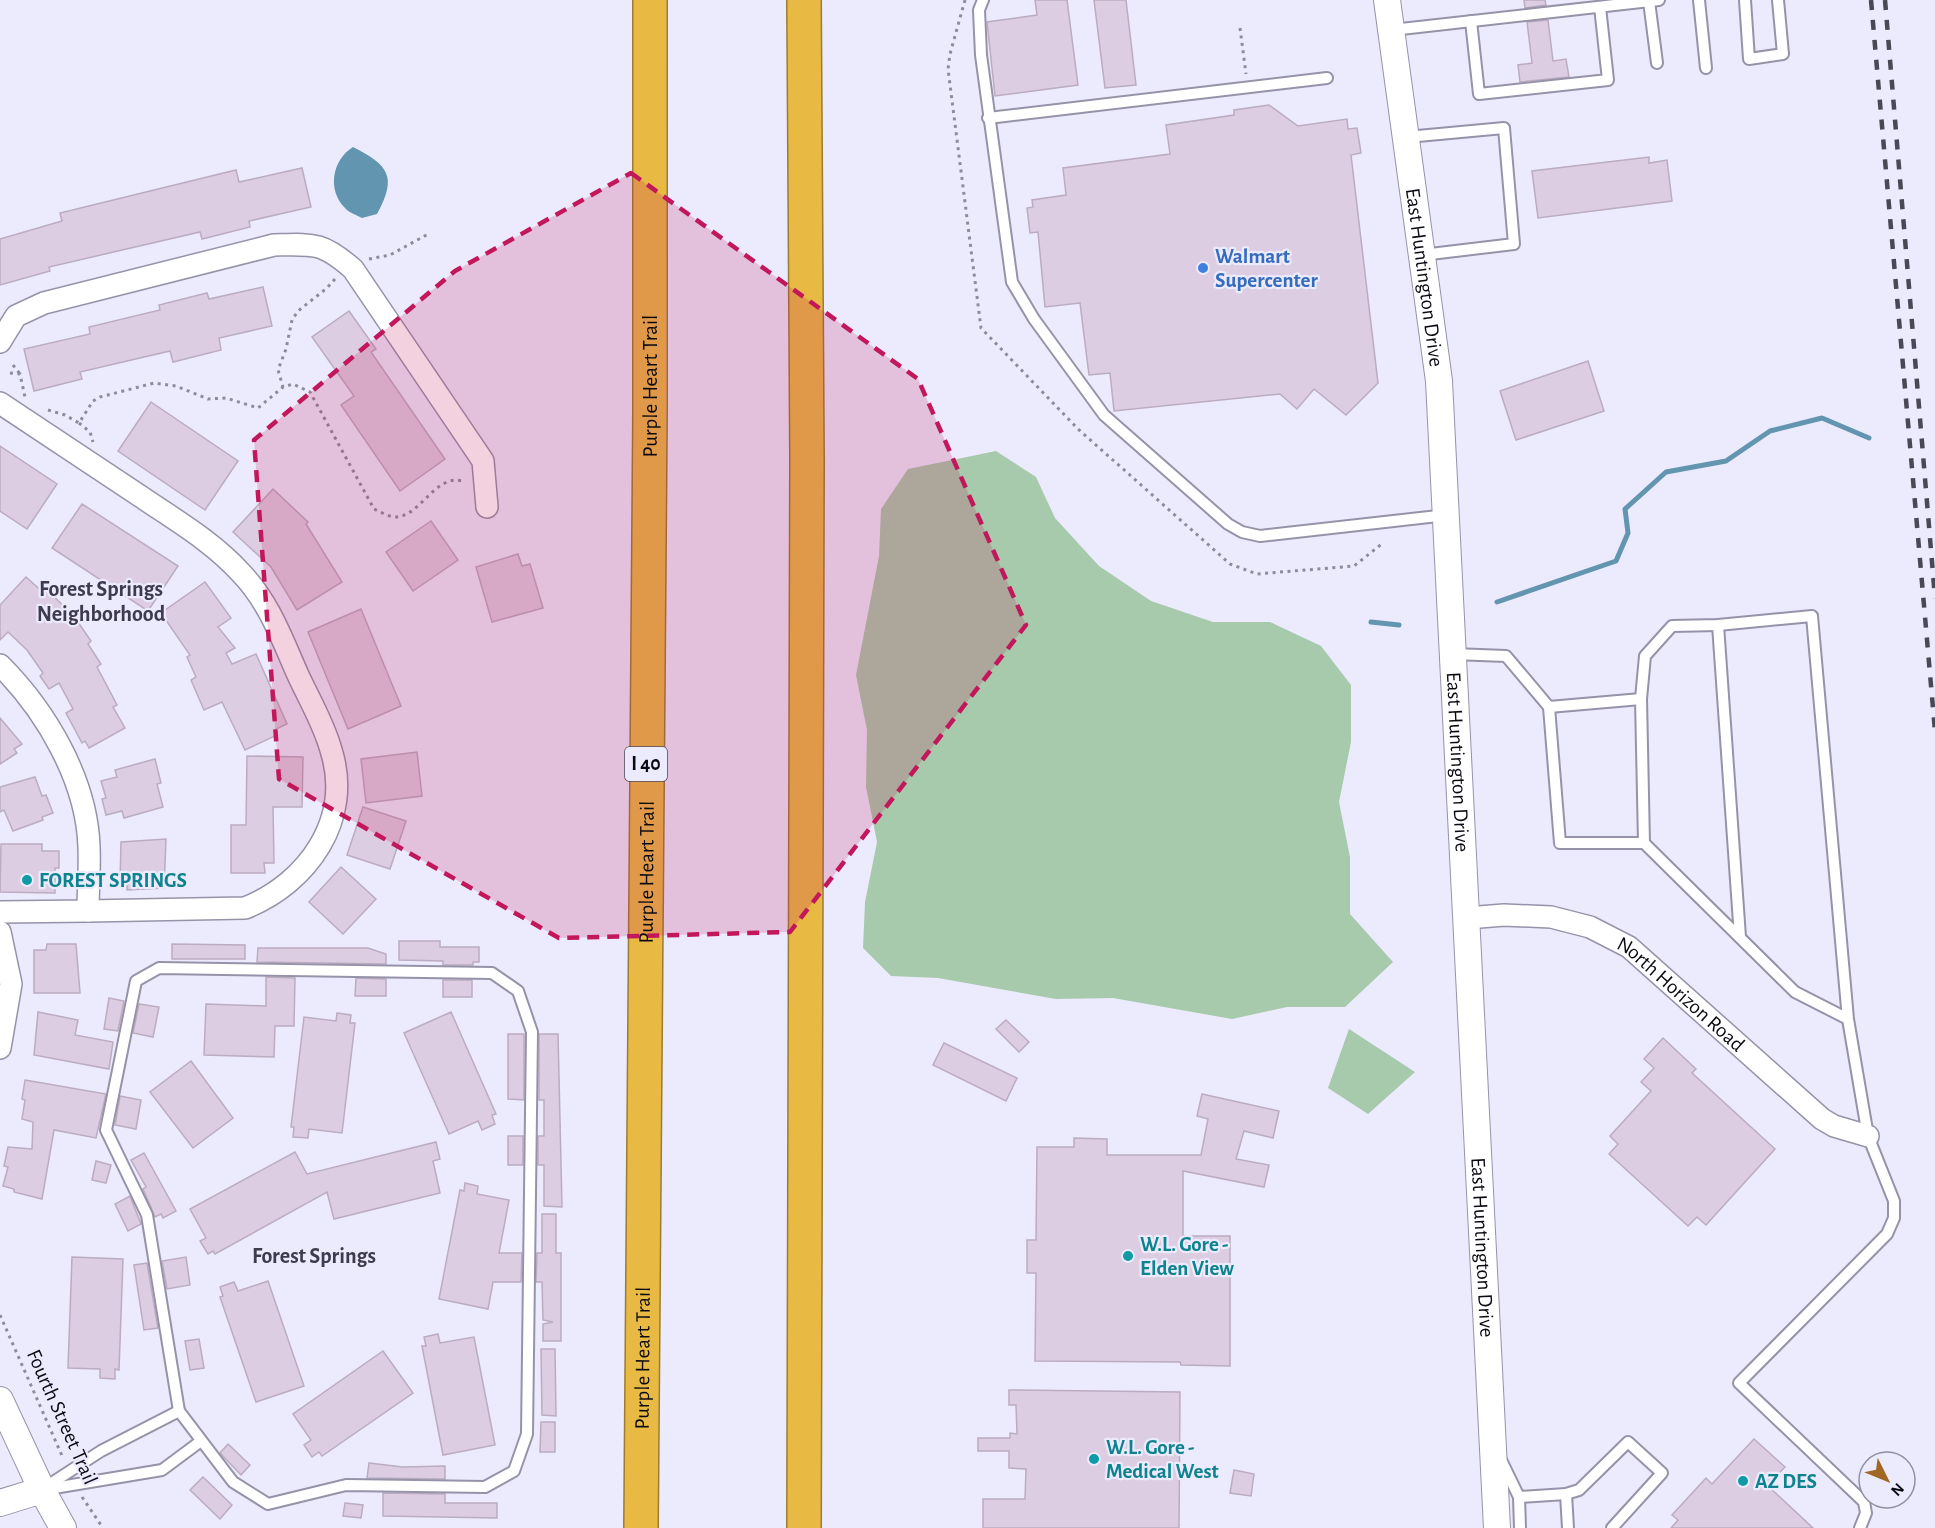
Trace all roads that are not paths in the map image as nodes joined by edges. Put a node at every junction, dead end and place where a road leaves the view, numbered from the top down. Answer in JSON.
{"nodes":[{"id":1,"x":650,"y":0,"type":"edge"},
{"id":2,"x":804,"y":0,"type":"edge"},
{"id":3,"x":983,"y":0,"type":"edge"},
{"id":4,"x":1387,"y":0,"type":"edge"},
{"id":5,"x":1700,"y":0,"type":"edge"},
{"id":6,"x":1745,"y":0,"type":"edge"},
{"id":7,"x":1778,"y":0,"type":"edge"},
{"id":8,"x":1654,"y":1,"type":"edge"},
{"id":9,"x":1600,"y":7,"type":"junction"},
{"id":10,"x":1471,"y":21,"type":"junction"},
{"id":11,"x":1392,"y":30,"type":"junction"},
{"id":12,"x":1657,"y":63,"type":"dead end"},
{"id":13,"x":1707,"y":69,"type":"dead end"},
{"id":14,"x":1327,"y":78,"type":"dead end"},
{"id":15,"x":988,"y":118,"type":"junction"},
{"id":16,"x":1406,"y":137,"type":"junction"},
{"id":17,"x":1422,"y":255,"type":"junction"},
{"id":18,"x":0,"y":342,"type":"edge"},
{"id":19,"x":0,"y":403,"type":"edge"},
{"id":20,"x":487,"y":507,"type":"dead end"},
{"id":21,"x":1447,"y":515,"type":"junction"},
{"id":22,"x":1718,"y":625,"type":"junction"},
{"id":23,"x":1453,"y":654,"type":"junction"},
{"id":24,"x":0,"y":665,"type":"edge"},
{"id":25,"x":1641,"y":699,"type":"junction"},
{"id":26,"x":1549,"y":707,"type":"junction"},
{"id":27,"x":1644,"y":843,"type":"junction"},
{"id":28,"x":88,"y":911,"type":"junction"},
{"id":29,"x":0,"y":912,"type":"edge"},
{"id":30,"x":1467,"y":918,"type":"junction"},
{"id":31,"x":0,"y":932,"type":"edge"},
{"id":32,"x":1740,"y":937,"type":"junction"},
{"id":33,"x":1848,"y":1019,"type":"junction"},
{"id":34,"x":0,"y":1048,"type":"edge"},
{"id":35,"x":1868,"y":1136,"type":"junction"},
{"id":36,"x":0,"y":1400,"type":"edge"},
{"id":37,"x":179,"y":1411,"type":"junction"},
{"id":38,"x":201,"y":1441,"type":"junction"},
{"id":39,"x":1492,"y":1441,"type":"junction"},
{"id":40,"x":42,"y":1490,"type":"junction"},
{"id":41,"x":1566,"y":1494,"type":"junction"},
{"id":42,"x":1518,"y":1497,"type":"junction"},
{"id":43,"x":0,"y":1503,"type":"edge"},
{"id":44,"x":63,"y":1528,"type":"edge"},
{"id":45,"x":640,"y":1528,"type":"edge"},
{"id":46,"x":804,"y":1528,"type":"edge"},
{"id":47,"x":1497,"y":1528,"type":"edge"},
{"id":48,"x":1520,"y":1528,"type":"edge"},
{"id":49,"x":1568,"y":1528,"type":"edge"},
{"id":50,"x":1612,"y":1528,"type":"edge"},
{"id":51,"x":1860,"y":1528,"type":"edge"}],
"edges":[{"from":1,"to":45,"type":"highway","name":"Purple Heart Trail","number":"I 40"},
{"from":2,"to":46,"type":"highway"},
{"from":3,"to":15,"type":"lane"},
{"from":4,"to":11,"type":"street","name":"East Huntington Drive"},
{"from":5,"to":13,"type":"lane"},
{"from":6,"to":7,"type":"lane"},
{"from":8,"to":9,"type":"lane"},
{"from":8,"to":12,"type":"lane"},
{"from":9,"to":10,"type":"lane"},
{"from":9,"to":10,"type":"lane"},
{"from":10,"to":11,"type":"lane"},
{"from":11,"to":16,"type":"street","name":"East Huntington Drive"},
{"from":14,"to":15,"type":"lane"},
{"from":15,"to":21,"type":"lane"},
{"from":16,"to":17,"type":"street","name":"East Huntington Drive"},
{"from":16,"to":17,"type":"lane"},
{"from":17,"to":21,"type":"street","name":"East Huntington Drive"},
{"from":18,"to":20,"type":"street"},
{"from":19,"to":28,"type":"street"},
{"from":21,"to":23,"type":"street","name":"East Huntington Drive"},
{"from":22,"to":25,"type":"lane"},
{"from":22,"to":32,"type":"lane"},
{"from":22,"to":33,"type":"lane"},
{"from":23,"to":26,"type":"lane"},
{"from":23,"to":30,"type":"street","name":"East Huntington Drive"},
{"from":24,"to":28,"type":"street"},
{"from":25,"to":26,"type":"lane"},
{"from":25,"to":27,"type":"lane"},
{"from":26,"to":27,"type":"lane"},
{"from":27,"to":32,"type":"lane"},
{"from":28,"to":29,"type":"street"},
{"from":30,"to":35,"type":"street","name":"North Horizon Road"},
{"from":30,"to":39,"type":"street","name":"East Huntington Drive"},
{"from":31,"to":34,"type":"street"},
{"from":32,"to":33,"type":"lane"},
{"from":33,"to":35,"type":"lane"},
{"from":35,"to":51,"type":"lane"},
{"from":36,"to":40,"type":"street"},
{"from":37,"to":38,"type":"lane"},
{"from":37,"to":38,"type":"lane"},
{"from":37,"to":40,"type":"lane"},
{"from":38,"to":40,"type":"lane"},
{"from":39,"to":42,"type":"lane"},
{"from":39,"to":47,"type":"street","name":"East Huntington Drive"},
{"from":40,"to":43,"type":"street"},
{"from":40,"to":44,"type":"street"},
{"from":41,"to":42,"type":"lane"},
{"from":41,"to":49,"type":"lane"},
{"from":41,"to":50,"type":"lane"},
{"from":42,"to":48,"type":"lane"}]}
